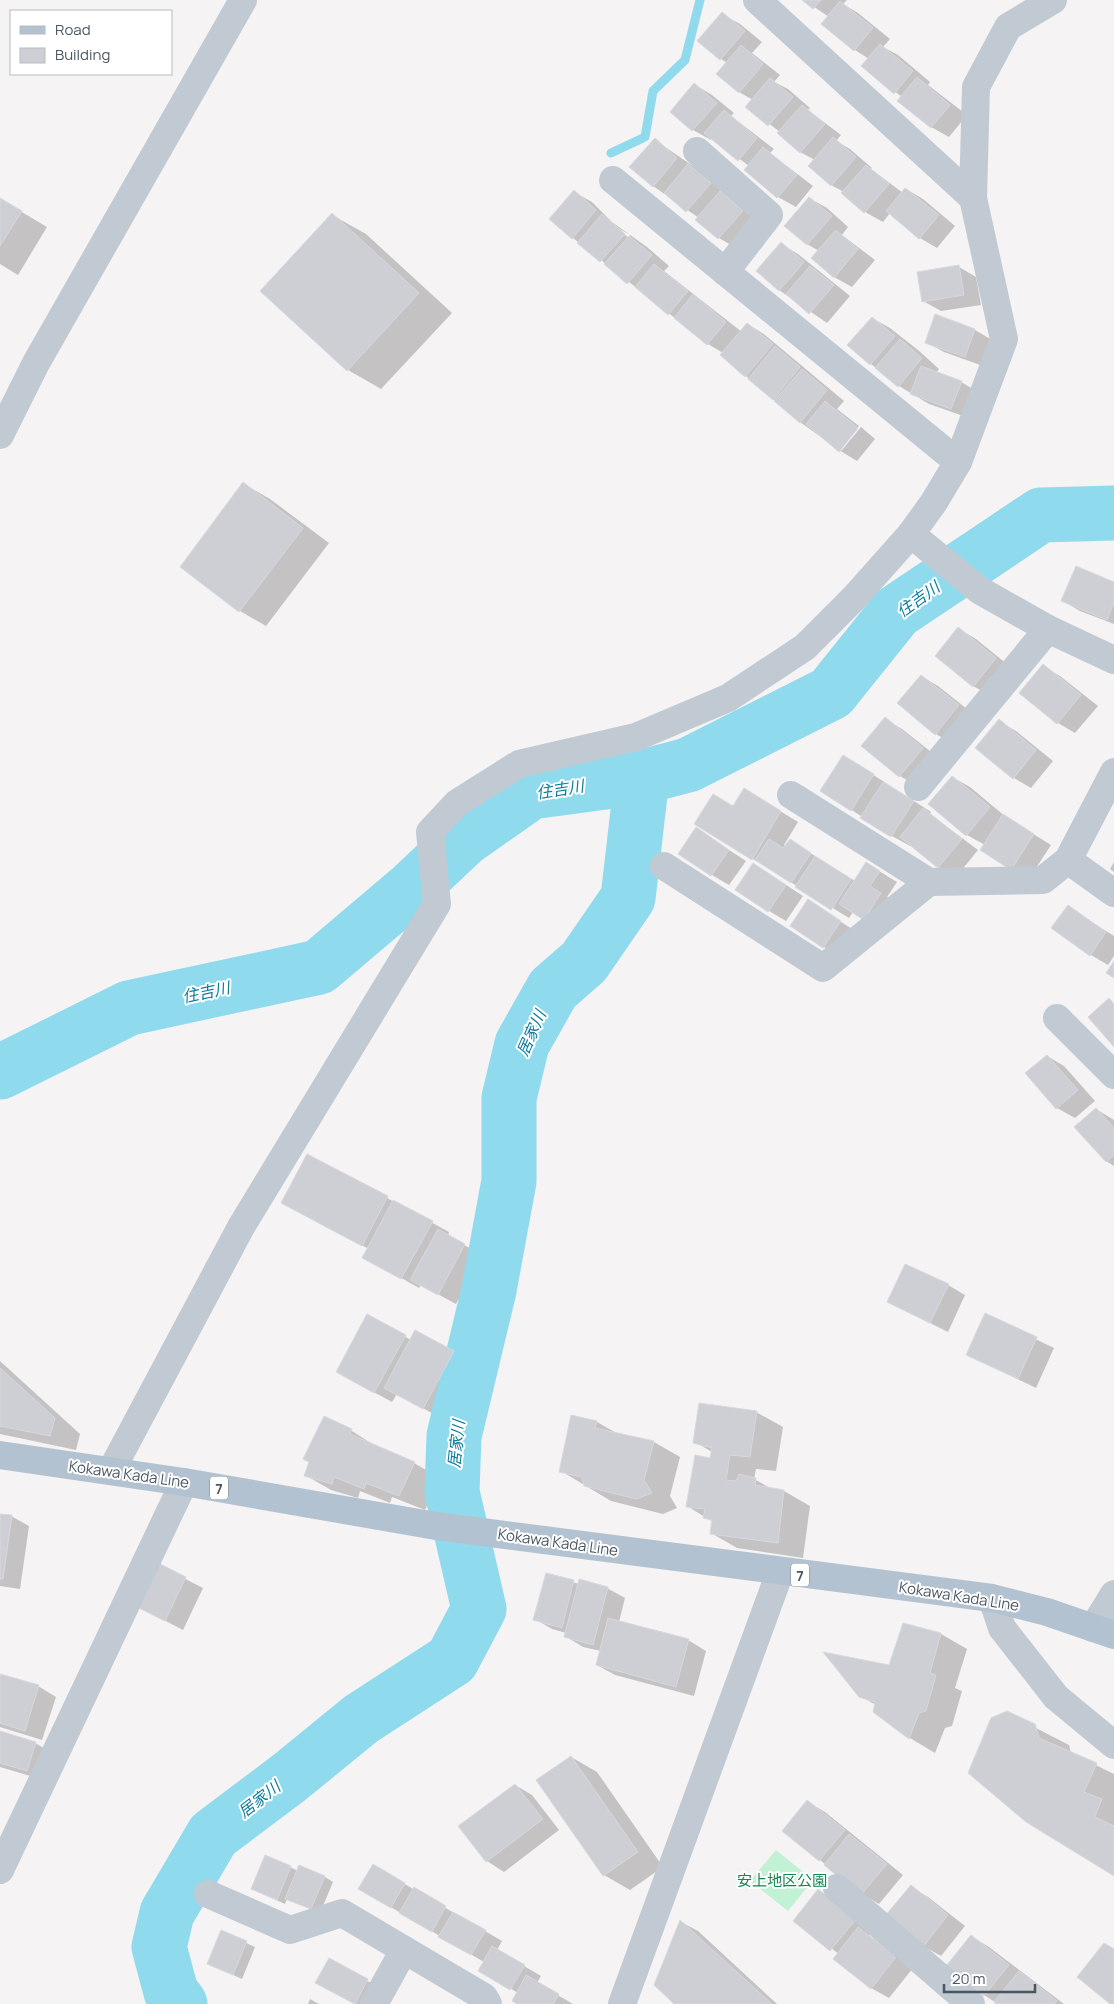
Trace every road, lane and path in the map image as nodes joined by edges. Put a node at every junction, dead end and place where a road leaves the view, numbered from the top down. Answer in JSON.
{"nodes":[{"id":1,"x":243,"y":0,"type":"edge"},
{"id":2,"x":757,"y":0,"type":"edge"},
{"id":3,"x":1053,"y":0,"type":"edge"},
{"id":4,"x":697,"y":151,"type":"dead end"},
{"id":5,"x":613,"y":180,"type":"dead end"},
{"id":6,"x":974,"y":198,"type":"junction"},
{"id":7,"x":725,"y":272,"type":"junction"},
{"id":8,"x":0,"y":436,"type":"edge"},
{"id":9,"x":958,"y":462,"type":"junction"},
{"id":10,"x":911,"y":534,"type":"junction"},
{"id":11,"x":1048,"y":629,"type":"junction"},
{"id":12,"x":1114,"y":660,"type":"edge"},
{"id":13,"x":1114,"y":772,"type":"edge"},
{"id":14,"x":918,"y":787,"type":"dead end"},
{"id":15,"x":791,"y":795,"type":"dead end"},
{"id":16,"x":1068,"y":860,"type":"junction"},
{"id":17,"x":664,"y":866,"type":"dead end"},
{"id":18,"x":929,"y":882,"type":"junction"},
{"id":19,"x":1114,"y":893,"type":"edge"},
{"id":20,"x":1057,"y":1018,"type":"dead end"},
{"id":21,"x":1114,"y":1075,"type":"edge"},
{"id":22,"x":0,"y":1455,"type":"edge"},
{"id":23,"x":111,"y":1471,"type":"junction"},
{"id":24,"x":184,"y":1482,"type":"junction"},
{"id":25,"x":780,"y":1572,"type":"junction"},
{"id":26,"x":1114,"y":1594,"type":"edge"},
{"id":27,"x":992,"y":1598,"type":"junction"},
{"id":28,"x":1104,"y":1631,"type":"edge"},
{"id":29,"x":1114,"y":1745,"type":"edge"},
{"id":30,"x":0,"y":1870,"type":"edge"},
{"id":31,"x":836,"y":1888,"type":"dead end"},
{"id":32,"x":208,"y":1894,"type":"dead end"},
{"id":33,"x":404,"y":1950,"type":"junction"},
{"id":34,"x":955,"y":1999,"type":"edge"},
{"id":35,"x":626,"y":2002,"type":"edge"},
{"id":36,"x":374,"y":2004,"type":"edge"},
{"id":37,"x":488,"y":2004,"type":"edge"}],
"edges":[{"from":1,"to":8,"type":"street"},
{"from":2,"to":6,"type":"street"},
{"from":3,"to":6,"type":"street"},
{"from":4,"to":7,"type":"street"},
{"from":5,"to":7,"type":"street"},
{"from":6,"to":9,"type":"street"},
{"from":7,"to":9,"type":"street"},
{"from":9,"to":10,"type":"street"},
{"from":10,"to":11,"type":"street"},
{"from":10,"to":23,"type":"street"},
{"from":11,"to":12,"type":"street"},
{"from":11,"to":14,"type":"street"},
{"from":13,"to":16,"type":"street"},
{"from":15,"to":18,"type":"street"},
{"from":16,"to":18,"type":"street"},
{"from":16,"to":19,"type":"street"},
{"from":17,"to":18,"type":"street"},
{"from":20,"to":21,"type":"street"},
{"from":22,"to":23,"type":"main road","name":"Kokawa Kada Line","number":"7"},
{"from":23,"to":24,"type":"main road","name":"Kokawa Kada Line","number":"7"},
{"from":24,"to":25,"type":"main road","name":"Kokawa Kada Line","number":"7"},
{"from":24,"to":30,"type":"street"},
{"from":25,"to":27,"type":"main road","name":"Kokawa Kada Line","number":"7"},
{"from":25,"to":35,"type":"street"},
{"from":26,"to":28,"type":"street"},
{"from":27,"to":28,"type":"main road","name":"Kokawa Kada Line","number":"7"},
{"from":27,"to":29,"type":"street"},
{"from":31,"to":34,"type":"street"},
{"from":32,"to":33,"type":"street"},
{"from":33,"to":36,"type":"street"},
{"from":33,"to":37,"type":"street"}]}
